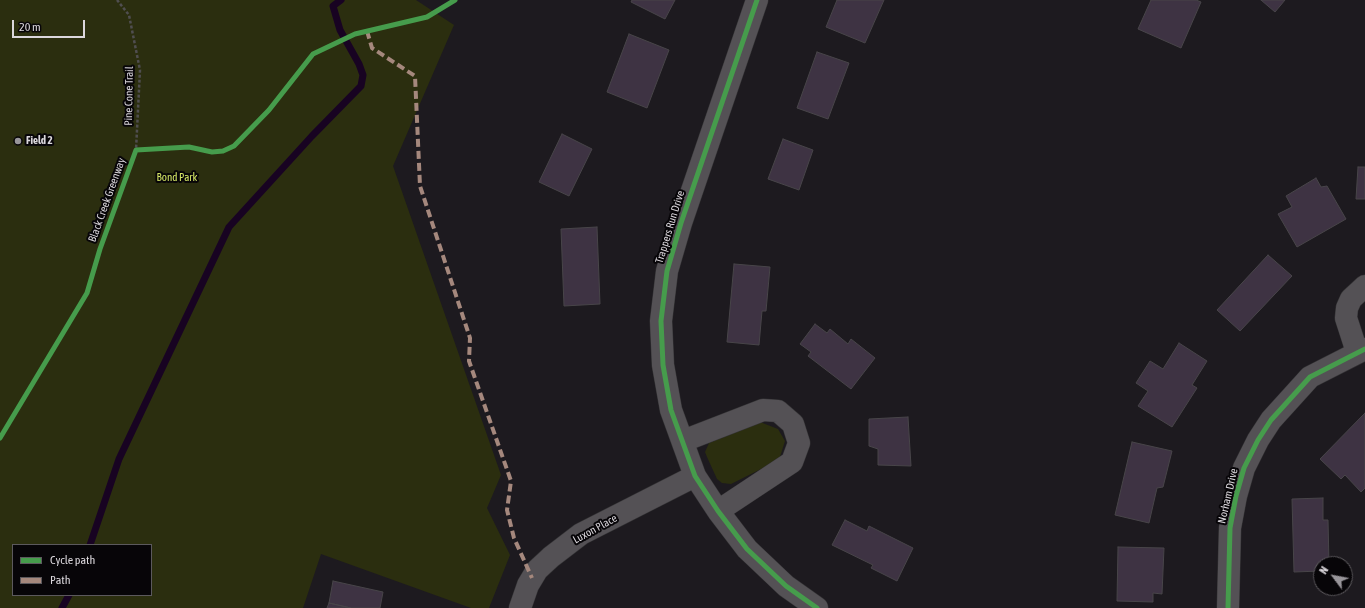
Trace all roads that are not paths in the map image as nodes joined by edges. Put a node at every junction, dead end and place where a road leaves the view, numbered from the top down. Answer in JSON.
{"nodes":[{"id":1,"x":757,"y":0,"type":"edge"},
{"id":2,"x":1365,"y":286,"type":"edge"},
{"id":3,"x":1361,"y":351,"type":"edge"},
{"id":4,"x":683,"y":441,"type":"junction"},
{"id":5,"x":695,"y":476,"type":"junction"},
{"id":6,"x":718,"y":511,"type":"junction"},
{"id":7,"x":520,"y":608,"type":"edge"},
{"id":8,"x":817,"y":608,"type":"edge"},
{"id":9,"x":1228,"y":608,"type":"edge"}],
"edges":[{"from":1,"to":4,"type":"street","name":"Trappers Run Drive"},
{"from":2,"to":3,"type":"street","name":"Norham Drive"},
{"from":3,"to":9,"type":"street","name":"Norham Drive"},
{"from":4,"to":5,"type":"street","name":"Trappers Run Drive"},
{"from":4,"to":6,"type":"street"},
{"from":5,"to":6,"type":"street","name":"Trappers Run Drive"},
{"from":5,"to":7,"type":"street","name":"Luxon Place"},
{"from":6,"to":8,"type":"street","name":"Trappers Run Drive"}]}
